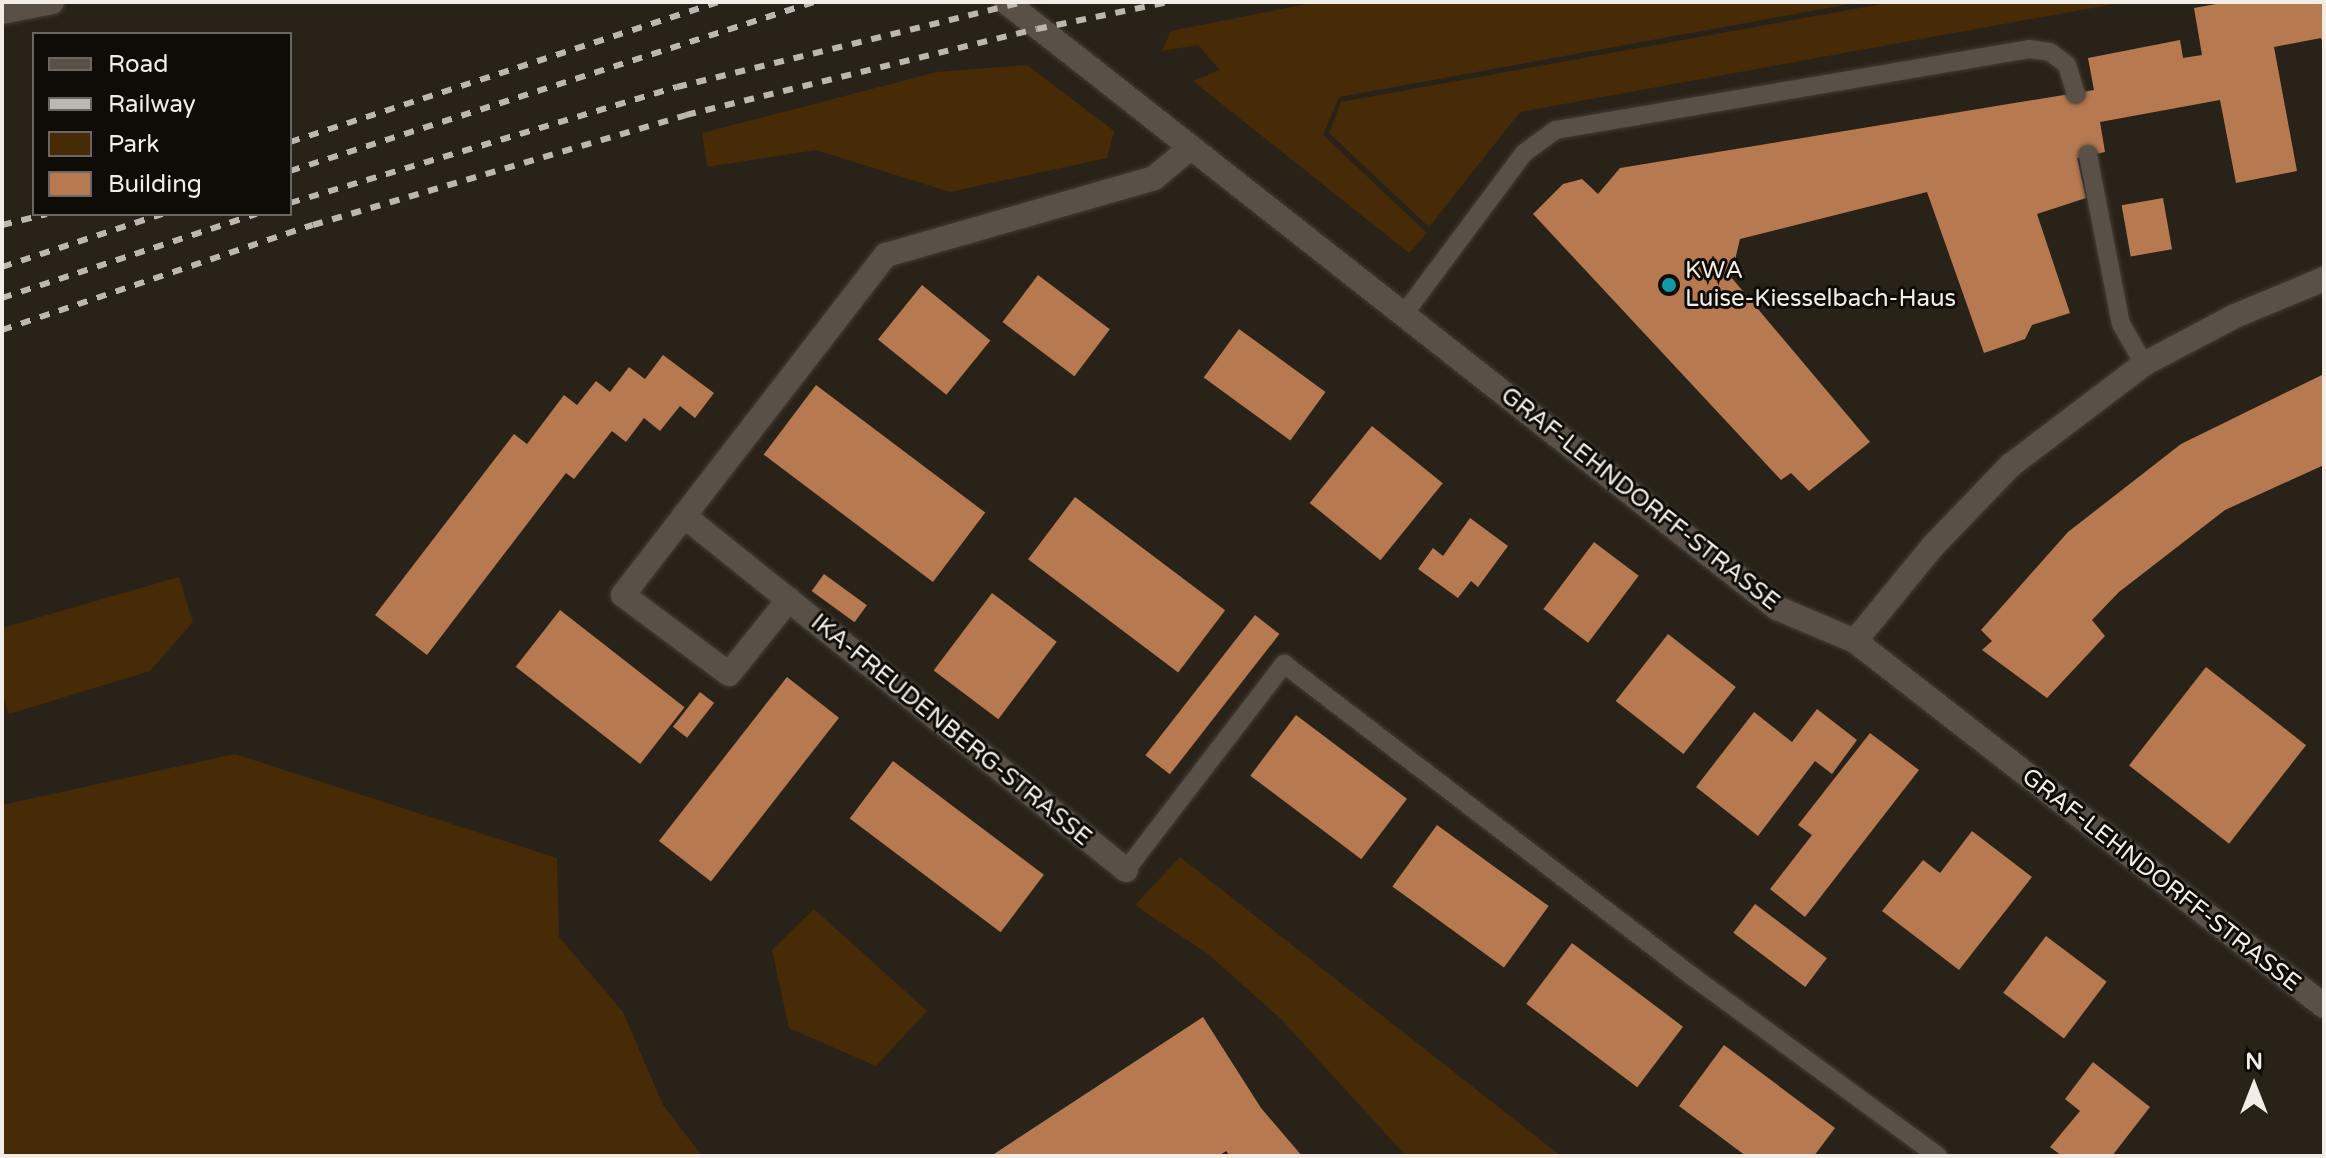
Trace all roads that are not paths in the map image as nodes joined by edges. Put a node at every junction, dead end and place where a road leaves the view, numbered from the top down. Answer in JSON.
{"nodes":[{"id":1,"x":52,"y":2,"type":"edge"},
{"id":2,"x":1006,"y":2,"type":"edge"},
{"id":3,"x":2,"y":12,"type":"edge"},
{"id":4,"x":2076,"y":94,"type":"dead end"},
{"id":5,"x":1189,"y":149,"type":"junction"},
{"id":6,"x":2088,"y":155,"type":"dead end"},
{"id":7,"x":2324,"y":279,"type":"edge"},
{"id":8,"x":1404,"y":314,"type":"junction"},
{"id":9,"x":2144,"y":364,"type":"junction"},
{"id":10,"x":684,"y":516,"type":"junction"},
{"id":11,"x":789,"y":599,"type":"junction"},
{"id":12,"x":1855,"y":641,"type":"junction"},
{"id":13,"x":1126,"y":870,"type":"joint"},
{"id":14,"x":2324,"y":1006,"type":"edge"},
{"id":15,"x":1938,"y":1156,"type":"edge"}],
"edges":[{"from":1,"to":3,"type":"street"},
{"from":2,"to":5,"type":"street","name":"GRAF-LEHNDORFF-STRASSE"},
{"from":4,"to":8,"type":"lane"},
{"from":5,"to":8,"type":"street","name":"GRAF-LEHNDORFF-STRASSE"},
{"from":5,"to":10,"type":"street"},
{"from":6,"to":9,"type":"lane"},
{"from":7,"to":9,"type":"street"},
{"from":8,"to":12,"type":"street","name":"GRAF-LEHNDORFF-STRASSE"},
{"from":9,"to":12,"type":"street"},
{"from":10,"to":11,"type":"street","name":"IKA-FREUDENBERG-STRASSE"},
{"from":10,"to":11,"type":"street"},
{"from":11,"to":13,"type":"street","name":"IKA-FREUDENBERG-STRASSE"},
{"from":12,"to":14,"type":"street","name":"GRAF-LEHNDORFF-STRASSE"},
{"from":13,"to":15,"type":"lane","name":"IKA-FREUDENBERG-STRASSE"}]}
